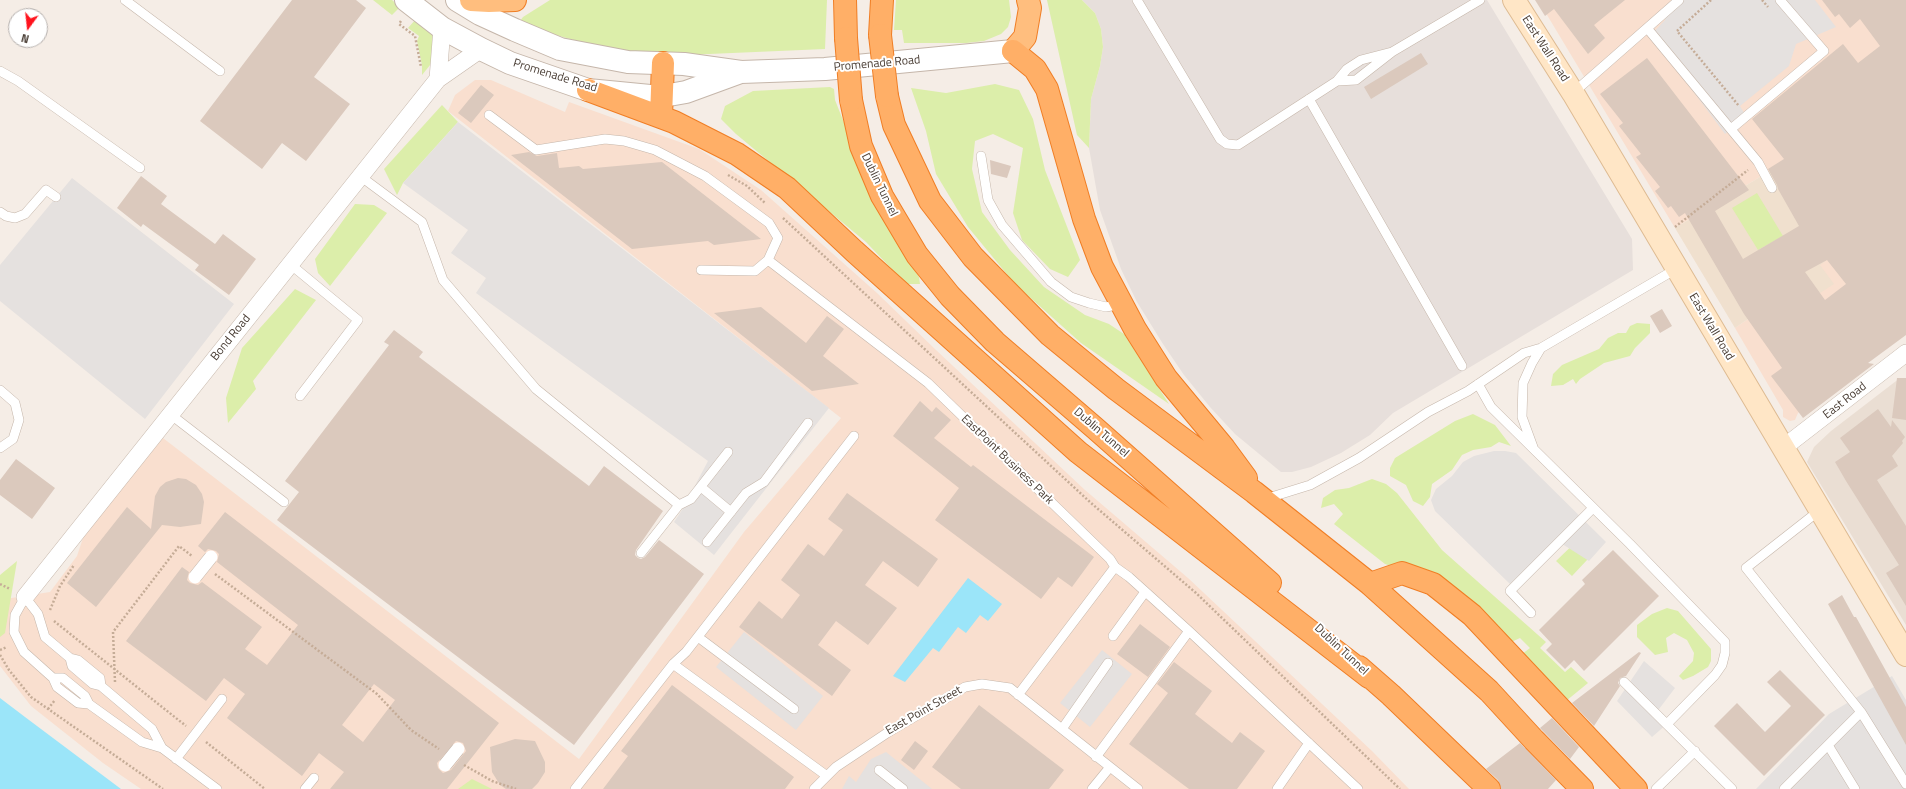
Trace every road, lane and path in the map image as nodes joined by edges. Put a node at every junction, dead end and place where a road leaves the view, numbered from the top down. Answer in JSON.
{"nodes":[{"id":1,"x":125,"y":0,"type":"edge"},
{"id":2,"x":457,"y":0,"type":"edge"},
{"id":3,"x":471,"y":0,"type":"edge"},
{"id":4,"x":516,"y":0,"type":"edge"},
{"id":5,"x":846,"y":0,"type":"edge"},
{"id":6,"x":882,"y":0,"type":"edge"},
{"id":7,"x":1028,"y":0,"type":"edge"},
{"id":8,"x":1137,"y":0,"type":"edge"},
{"id":9,"x":1480,"y":0,"type":"edge"},
{"id":10,"x":1514,"y":0,"type":"edge"},
{"id":11,"x":1679,"y":0,"type":"edge"},
{"id":12,"x":1711,"y":0,"type":"edge"},
{"id":13,"x":1762,"y":0,"type":"edge"},
{"id":14,"x":1780,"y":0,"type":"edge"},
{"id":15,"x":410,"y":3,"type":"edge"},
{"id":16,"x":1772,"y":11,"type":"dead end"},
{"id":17,"x":442,"y":28,"type":"junction"},
{"id":18,"x":1647,"y":28,"type":"junction"},
{"id":19,"x":481,"y":49,"type":"junction"},
{"id":20,"x":1013,"y":51,"type":"junction"},
{"id":21,"x":1392,"y":52,"type":"junction"},
{"id":22,"x":663,"y":64,"type":"junction"},
{"id":23,"x":421,"y":68,"type":"dead end"},
{"id":24,"x":0,"y":71,"type":"edge"},
{"id":25,"x":220,"y":72,"type":"dead end"},
{"id":26,"x":741,"y":72,"type":"junction"},
{"id":27,"x":438,"y":79,"type":"junction"},
{"id":28,"x":1337,"y":81,"type":"junction"},
{"id":29,"x":588,"y":90,"type":"junction"},
{"id":30,"x":1573,"y":92,"type":"junction"},
{"id":31,"x":662,"y":96,"type":"junction"},
{"id":32,"x":1309,"y":99,"type":"junction"},
{"id":33,"x":1744,"y":103,"type":"dead end"},
{"id":34,"x":489,"y":114,"type":"dead end"},
{"id":35,"x":661,"y":117,"type":"junction"},
{"id":36,"x":1731,"y":129,"type":"junction"},
{"id":37,"x":981,"y":156,"type":"dead end"},
{"id":38,"x":1758,"y":162,"type":"junction"},
{"id":39,"x":140,"y":168,"type":"dead end"},
{"id":40,"x":722,"y":172,"type":"dead end"},
{"id":41,"x":360,"y":176,"type":"junction"},
{"id":42,"x":1772,"y":188,"type":"dead end"},
{"id":43,"x":56,"y":197,"type":"dead end"},
{"id":44,"x":770,"y":206,"type":"dead end"},
{"id":45,"x":0,"y":212,"type":"edge"},
{"id":46,"x":781,"y":217,"type":"dead end"},
{"id":47,"x":1673,"y":228,"type":"dead end"},
{"id":48,"x":768,"y":260,"type":"junction"},
{"id":49,"x":290,"y":264,"type":"junction"},
{"id":50,"x":1676,"y":269,"type":"junction"},
{"id":51,"x":701,"y":270,"type":"dead end"},
{"id":52,"x":1122,"y":304,"type":"junction"},
{"id":53,"x":1541,"y":348,"type":"junction"},
{"id":54,"x":1906,"y":353,"type":"edge"},
{"id":55,"x":1462,"y":366,"type":"dead end"},
{"id":56,"x":1478,"y":384,"type":"junction"},
{"id":57,"x":0,"y":390,"type":"edge"},
{"id":58,"x":300,"y":396,"type":"dead end"},
{"id":59,"x":170,"y":414,"type":"junction"},
{"id":60,"x":808,"y":423,"type":"dead end"},
{"id":61,"x":854,"y":436,"type":"dead end"},
{"id":62,"x":0,"y":448,"type":"edge"},
{"id":63,"x":1783,"y":448,"type":"junction"},
{"id":64,"x":1534,"y":449,"type":"junction"},
{"id":65,"x":728,"y":452,"type":"dead end"},
{"id":66,"x":701,"y":487,"type":"junction"},
{"id":67,"x":1258,"y":496,"type":"junction"},
{"id":68,"x":284,"y":502,"type":"dead end"},
{"id":69,"x":679,"y":505,"type":"junction"},
{"id":70,"x":1594,"y":508,"type":"junction"},
{"id":71,"x":1820,"y":510,"type":"junction"},
{"id":72,"x":731,"y":512,"type":"junction"},
{"id":73,"x":707,"y":542,"type":"dead end"},
{"id":74,"x":641,"y":553,"type":"dead end"},
{"id":75,"x":211,"y":556,"type":"dead end"},
{"id":76,"x":198,"y":560,"type":"dead end"},
{"id":77,"x":77,"y":562,"type":"dead end"},
{"id":78,"x":1115,"y":567,"type":"junction"},
{"id":79,"x":210,"y":570,"type":"dead end"},
{"id":80,"x":195,"y":577,"type":"dead end"},
{"id":81,"x":1370,"y":584,"type":"junction"},
{"id":82,"x":1145,"y":592,"type":"junction"},
{"id":83,"x":25,"y":597,"type":"junction"},
{"id":84,"x":1531,"y":612,"type":"dead end"},
{"id":85,"x":1189,"y":631,"type":"junction"},
{"id":86,"x":1113,"y":636,"type":"dead end"},
{"id":87,"x":698,"y":637,"type":"junction"},
{"id":88,"x":0,"y":655,"type":"edge"},
{"id":89,"x":1906,"y":655,"type":"edge"},
{"id":90,"x":1108,"y":663,"type":"dead end"},
{"id":91,"x":673,"y":664,"type":"junction"},
{"id":92,"x":115,"y":670,"type":"junction"},
{"id":93,"x":1369,"y":677,"type":"junction"},
{"id":94,"x":1624,"y":682,"type":"dead end"},
{"id":95,"x":1018,"y":695,"type":"junction"},
{"id":96,"x":115,"y":698,"type":"junction"},
{"id":97,"x":222,"y":699,"type":"dead end"},
{"id":98,"x":794,"y":709,"type":"dead end"},
{"id":99,"x":1861,"y":712,"type":"junction"},
{"id":100,"x":1667,"y":724,"type":"junction"},
{"id":101,"x":1062,"y":729,"type":"junction"},
{"id":102,"x":195,"y":734,"type":"junction"},
{"id":103,"x":1309,"y":743,"type":"junction"},
{"id":104,"x":1828,"y":745,"type":"junction"},
{"id":105,"x":162,"y":748,"type":"junction"},
{"id":106,"x":442,"y":750,"type":"dead end"},
{"id":107,"x":1695,"y":751,"type":"junction"},
{"id":108,"x":459,"y":756,"type":"joint"},
{"id":109,"x":1096,"y":757,"type":"junction"},
{"id":110,"x":176,"y":759,"type":"junction"},
{"id":111,"x":445,"y":765,"type":"dead end"},
{"id":112,"x":1110,"y":767,"type":"junction"},
{"id":113,"x":878,"y":770,"type":"dead end"},
{"id":114,"x":828,"y":776,"type":"junction"},
{"id":115,"x":314,"y":778,"type":"dead end"},
{"id":116,"x":1906,"y":784,"type":"edge"},
{"id":117,"x":163,"y":789,"type":"edge"},
{"id":118,"x":217,"y":789,"type":"edge"},
{"id":119,"x":265,"y":789,"type":"edge"},
{"id":120,"x":305,"y":789,"type":"edge"},
{"id":121,"x":516,"y":789,"type":"edge"},
{"id":122,"x":575,"y":789,"type":"edge"},
{"id":123,"x":814,"y":789,"type":"edge"},
{"id":124,"x":904,"y":789,"type":"edge"},
{"id":125,"x":1092,"y":789,"type":"edge"},
{"id":126,"x":1138,"y":789,"type":"edge"},
{"id":127,"x":1277,"y":789,"type":"edge"},
{"id":128,"x":1358,"y":789,"type":"edge"},
{"id":129,"x":1400,"y":789,"type":"edge"},
{"id":130,"x":1489,"y":789,"type":"edge"},
{"id":131,"x":1582,"y":789,"type":"edge"},
{"id":132,"x":1636,"y":789,"type":"edge"},
{"id":133,"x":1656,"y":789,"type":"edge"},
{"id":134,"x":1732,"y":789,"type":"edge"},
{"id":135,"x":1784,"y":789,"type":"edge"},
{"id":136,"x":1855,"y":789,"type":"edge"}],
"edges":[{"from":1,"to":25,"type":"lane"},
{"from":2,"to":22,"type":"street","name":"Promenade Road"},
{"from":3,"to":4,"type":"highway"},
{"from":5,"to":93,"type":"highway","name":"Dublin Tunnel","bridge":true},
{"from":6,"to":67,"type":"highway","bridge":true},
{"from":7,"to":20,"type":"highway"},
{"from":8,"to":32,"type":"lane"},
{"from":9,"to":21,"type":"lane"},
{"from":10,"to":30,"type":"main road","name":"East Wall Road"},
{"from":11,"to":18,"type":"lane"},
{"from":12,"to":33,"type":"path"},
{"from":13,"to":16,"type":"path"},
{"from":14,"to":36,"type":"lane"},
{"from":15,"to":17,"type":"street","name":"Promenade Road"},
{"from":15,"to":23,"type":"path"},
{"from":17,"to":19,"type":"street","name":"Promenade Road"},
{"from":17,"to":27,"type":"street"},
{"from":18,"to":30,"type":"lane"},
{"from":18,"to":36,"type":"lane"},
{"from":19,"to":27,"type":"street","name":"Bond Road"},
{"from":19,"to":29,"type":"street","name":"Promenade Road"},
{"from":20,"to":26,"type":"street","name":"Promenade Road"},
{"from":20,"to":52,"type":"highway"},
{"from":21,"to":28,"type":"lane"},
{"from":21,"to":28,"type":"lane"},
{"from":22,"to":26,"type":"street","name":"Promenade Road"},
{"from":22,"to":31,"type":"highway"},
{"from":24,"to":39,"type":"lane"},
{"from":26,"to":31,"type":"street","name":"Promenade Road"},
{"from":27,"to":41,"type":"street","name":"Bond Road"},
{"from":28,"to":32,"type":"lane"},
{"from":29,"to":31,"type":"street","name":"Promenade Road"},
{"from":29,"to":35,"type":"highway"},
{"from":30,"to":50,"type":"main road","name":"East Wall Road"},
{"from":31,"to":35,"type":"highway"},
{"from":32,"to":55,"type":"lane"},
{"from":34,"to":48,"type":"lane"},
{"from":35,"to":93,"type":"highway"},
{"from":36,"to":38,"type":"lane"},
{"from":37,"to":52,"type":"lane"},
{"from":38,"to":42,"type":"lane"},
{"from":38,"to":47,"type":"path"},
{"from":40,"to":44,"type":"path"},
{"from":41,"to":49,"type":"street","name":"Bond Road"},
{"from":41,"to":69,"type":"lane"},
{"from":43,"to":45,"type":"lane"},
{"from":46,"to":129,"type":"path"},
{"from":48,"to":51,"type":"lane"},
{"from":48,"to":78,"type":"lane","name":"EastPoint Business Park"},
{"from":49,"to":58,"type":"lane"},
{"from":49,"to":59,"type":"street","name":"Bond Road"},
{"from":50,"to":53,"type":"lane"},
{"from":50,"to":63,"type":"main road","name":"East Wall Road"},
{"from":52,"to":67,"type":"highway"},
{"from":53,"to":56,"type":"lane"},
{"from":53,"to":64,"type":"lane"},
{"from":54,"to":63,"type":"street","name":"East Road"},
{"from":56,"to":64,"type":"lane"},
{"from":56,"to":67,"type":"lane"},
{"from":57,"to":62,"type":"lane"},
{"from":59,"to":68,"type":"lane"},
{"from":59,"to":83,"type":"street","name":"Bond Road"},
{"from":60,"to":72,"type":"lane"},
{"from":61,"to":87,"type":"lane"},
{"from":63,"to":71,"type":"main road","name":"East Wall Road"},
{"from":64,"to":70,"type":"lane"},
{"from":65,"to":66,"type":"lane"},
{"from":66,"to":69,"type":"lane"},
{"from":66,"to":72,"type":"lane"},
{"from":67,"to":81,"type":"highway"},
{"from":69,"to":74,"type":"lane"},
{"from":70,"to":84,"type":"lane"},
{"from":70,"to":100,"type":"lane"},
{"from":71,"to":89,"type":"main road","name":"East Wall Road"},
{"from":71,"to":99,"type":"lane"},
{"from":72,"to":73,"type":"lane"},
{"from":75,"to":80,"type":"street","bridge":true},
{"from":76,"to":92,"type":"path"},
{"from":77,"to":92,"type":"path"},
{"from":78,"to":82,"type":"lane","name":"EastPoint Business Park"},
{"from":78,"to":95,"type":"lane"},
{"from":79,"to":106,"type":"path"},
{"from":81,"to":131,"type":"highway"},
{"from":81,"to":132,"type":"highway"},
{"from":82,"to":85,"type":"lane","name":"EastPoint Business Park"},
{"from":82,"to":86,"type":"lane"},
{"from":83,"to":96,"type":"lane"},
{"from":83,"to":105,"type":"lane"},
{"from":85,"to":103,"type":"lane","name":"EastPoint Business Park"},
{"from":85,"to":109,"type":"lane"},
{"from":87,"to":91,"type":"lane"},
{"from":87,"to":98,"type":"lane"},
{"from":88,"to":117,"type":"path"},
{"from":90,"to":101,"type":"lane"},
{"from":91,"to":114,"type":"lane"},
{"from":91,"to":122,"type":"lane"},
{"from":92,"to":96,"type":"path"},
{"from":92,"to":102,"type":"path"},
{"from":93,"to":130,"type":"highway","name":"Dublin Tunnel"},
{"from":94,"to":100,"type":"lane"},
{"from":95,"to":101,"type":"lane","name":"East Point Street"},
{"from":95,"to":114,"type":"lane","name":"East Point Street"},
{"from":96,"to":105,"type":"lane"},
{"from":97,"to":102,"type":"lane"},
{"from":99,"to":104,"type":"lane"},
{"from":99,"to":116,"type":"lane"},
{"from":100,"to":107,"type":"lane"},
{"from":101,"to":109,"type":"lane","name":"East Point Street"},
{"from":102,"to":110,"type":"lane"},
{"from":102,"to":119,"type":"path"},
{"from":103,"to":127,"type":"lane"},
{"from":103,"to":128,"type":"lane","name":"EastPoint Business Park"},
{"from":104,"to":135,"type":"lane"},
{"from":104,"to":136,"type":"lane"},
{"from":105,"to":110,"type":"lane"},
{"from":107,"to":133,"type":"lane"},
{"from":107,"to":134,"type":"lane"},
{"from":108,"to":111,"type":"street","bridge":true},
{"from":108,"to":121,"type":"path"},
{"from":109,"to":112,"type":"lane","name":"East Point Street"},
{"from":110,"to":118,"type":"lane"},
{"from":112,"to":125,"type":"lane"},
{"from":112,"to":126,"type":"lane","name":"East Point Street"},
{"from":113,"to":124,"type":"lane"},
{"from":114,"to":123,"type":"lane","name":"East Point Street"},
{"from":115,"to":120,"type":"lane"}]}
